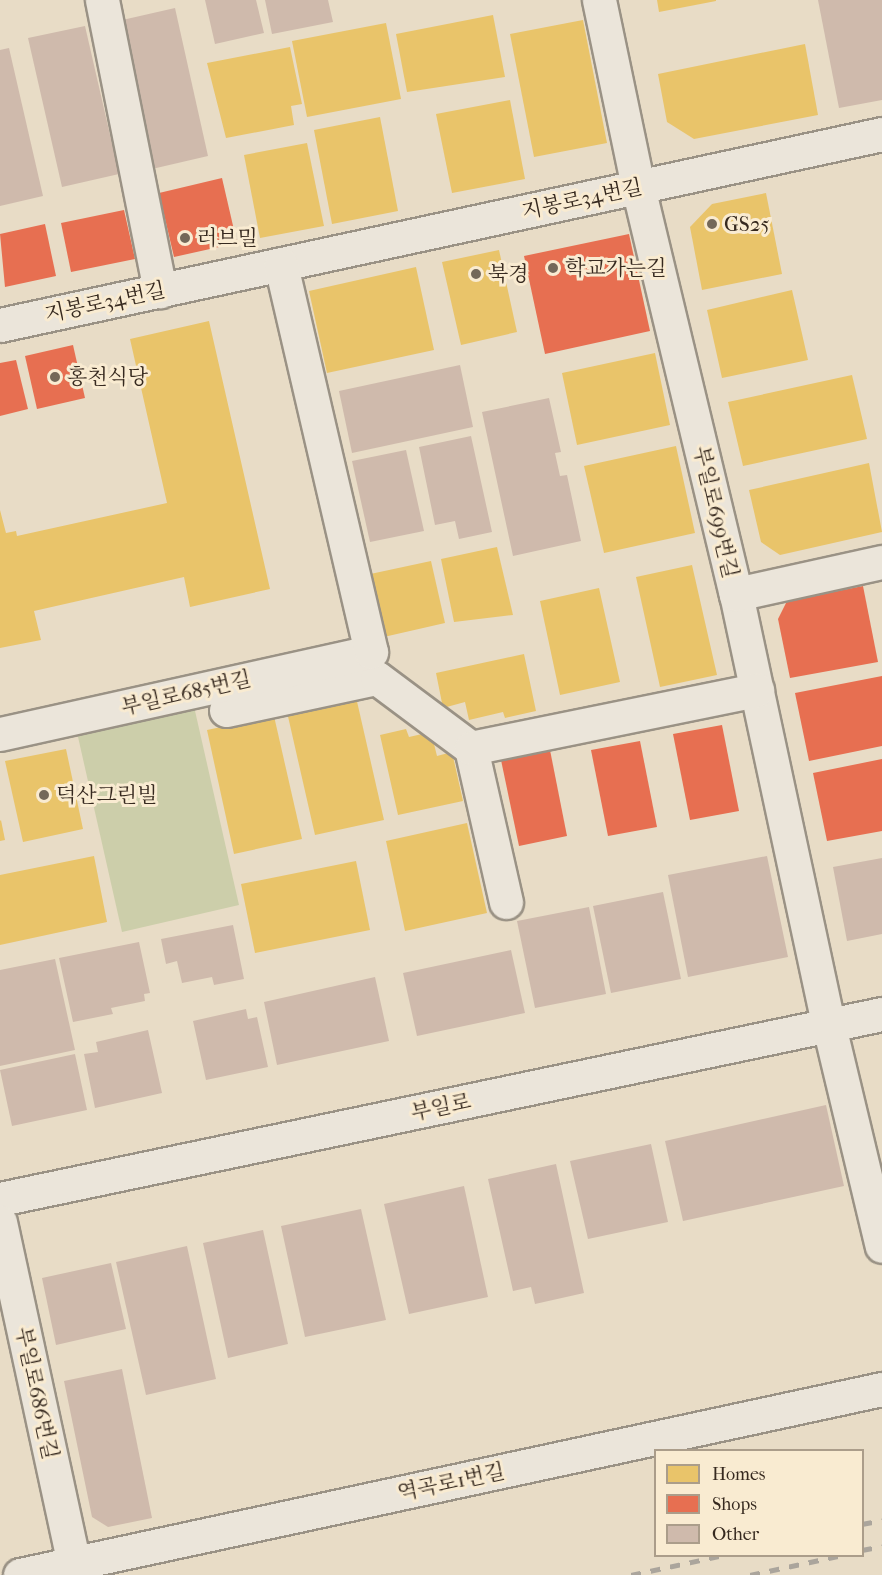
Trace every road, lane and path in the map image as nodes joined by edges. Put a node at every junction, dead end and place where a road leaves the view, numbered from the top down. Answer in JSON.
{"nodes":[{"id":1,"x":102,"y":0,"type":"edge"},
{"id":2,"x":599,"y":0,"type":"edge"},
{"id":3,"x":882,"y":134,"type":"edge"},
{"id":4,"x":638,"y":187,"type":"junction"},
{"id":5,"x":281,"y":264,"type":"junction"},
{"id":6,"x":160,"y":291,"type":"junction"},
{"id":7,"x":0,"y":325,"type":"edge"},
{"id":8,"x":882,"y":562,"type":"edge"},
{"id":9,"x":736,"y":594,"type":"junction"},
{"id":10,"x":757,"y":690,"type":"junction"},
{"id":11,"x":226,"y":710,"type":"dead end"},
{"id":12,"x":0,"y":734,"type":"edge"},
{"id":13,"x":471,"y":748,"type":"junction"},
{"id":14,"x":506,"y":902,"type":"dead end"},
{"id":15,"x":882,"y":1014,"type":"edge"},
{"id":16,"x":829,"y":1026,"type":"junction"},
{"id":17,"x":0,"y":1199,"type":"edge"},
{"id":18,"x":0,"y":1222,"type":"edge"},
{"id":19,"x":882,"y":1246,"type":"edge"},
{"id":20,"x":882,"y":1389,"type":"edge"},
{"id":21,"x":74,"y":1563,"type":"junction"},
{"id":22,"x":20,"y":1575,"type":"edge"}],
"edges":[{"from":1,"to":6,"type":"street"},
{"from":2,"to":4,"type":"street","name":"부일로699번길"},
{"from":3,"to":4,"type":"street","name":"지봉로34번길"},
{"from":4,"to":5,"type":"street","name":"지봉로34번길"},
{"from":4,"to":9,"type":"street","name":"부일로699번길"},
{"from":5,"to":6,"type":"street","name":"지봉로34번길"},
{"from":5,"to":12,"type":"street","name":"부일로685번길"},
{"from":6,"to":7,"type":"street","name":"지봉로34번길"},
{"from":8,"to":9,"type":"street"},
{"from":9,"to":10,"type":"street","name":"부일로699번길"},
{"from":10,"to":13,"type":"street"},
{"from":10,"to":16,"type":"street","name":"부일로699번길"},
{"from":11,"to":13,"type":"street"},
{"from":13,"to":14,"type":"street"},
{"from":15,"to":16,"type":"street","name":"부일로"},
{"from":16,"to":17,"type":"street","name":"부일로"},
{"from":16,"to":19,"type":"street","name":"부일로699번길"},
{"from":18,"to":21,"type":"street","name":"부일로686번길"},
{"from":20,"to":21,"type":"street","name":"역곡로1번길"},
{"from":21,"to":22,"type":"street","name":"역곡로1번길"}]}
